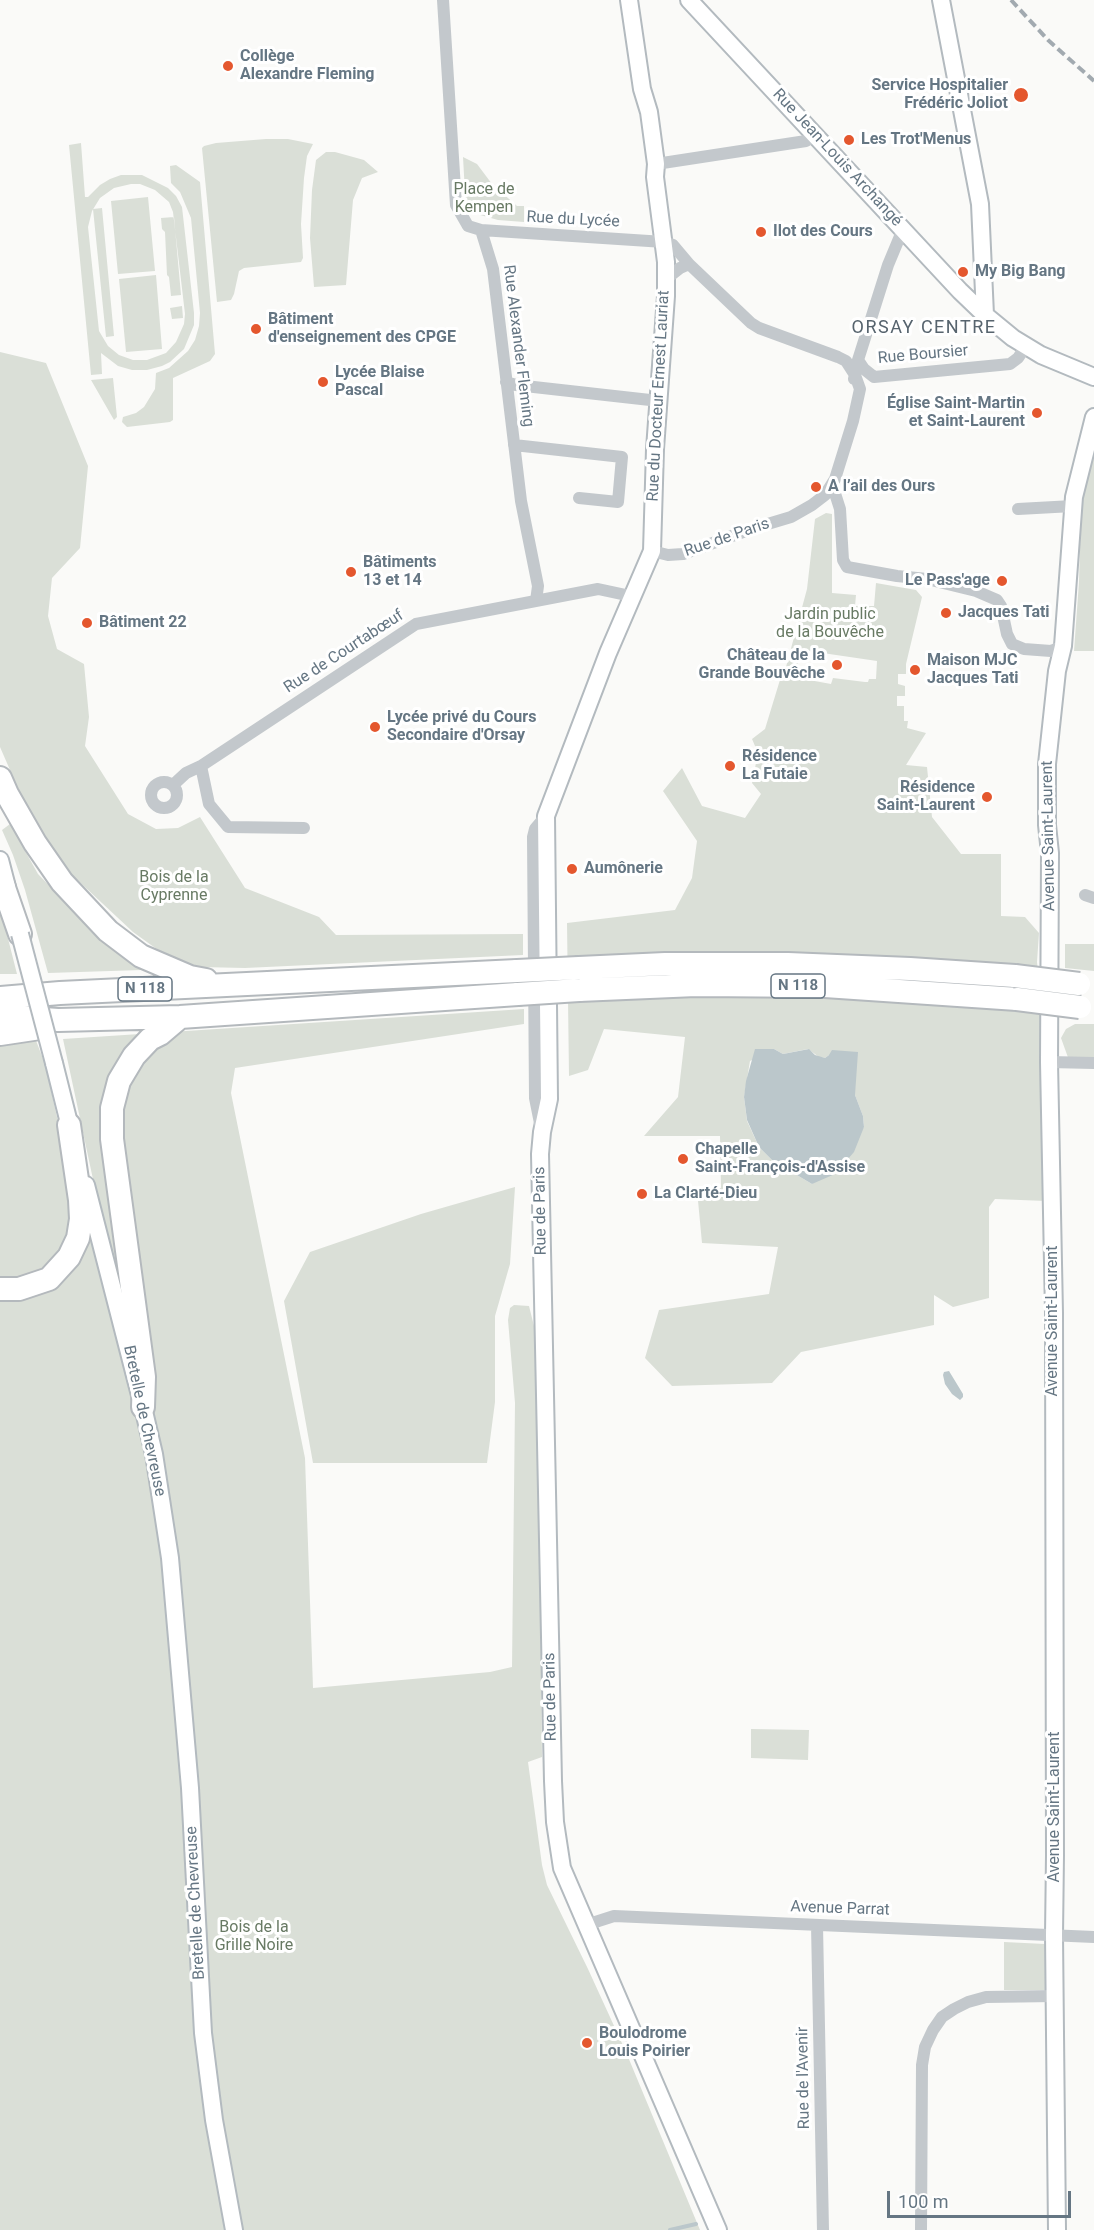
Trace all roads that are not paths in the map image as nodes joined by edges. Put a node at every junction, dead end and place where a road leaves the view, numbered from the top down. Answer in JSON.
{"nodes":[{"id":1,"x":443,"y":0,"type":"edge"},
{"id":2,"x":629,"y":0,"type":"edge"},
{"id":3,"x":689,"y":0,"type":"edge"},
{"id":4,"x":941,"y":0,"type":"edge"},
{"id":5,"x":815,"y":135,"type":"junction"},
{"id":6,"x":656,"y":164,"type":"junction"},
{"id":7,"x":903,"y":229,"type":"junction"},
{"id":8,"x":481,"y":230,"type":"junction"},
{"id":9,"x":664,"y":242,"type":"junction"},
{"id":10,"x":689,"y":264,"type":"junction"},
{"id":11,"x":666,"y":279,"type":"junction"},
{"id":12,"x":986,"y":315,"type":"junction"},
{"id":13,"x":1026,"y":346,"type":"junction"},
{"id":14,"x":852,"y":360,"type":"junction"},
{"id":15,"x":855,"y":375,"type":"junction"},
{"id":16,"x":874,"y":377,"type":"junction"},
{"id":17,"x":1094,"y":377,"type":"edge"},
{"id":18,"x":506,"y":382,"type":"junction"},
{"id":19,"x":860,"y":389,"type":"junction"},
{"id":20,"x":659,"y":401,"type":"junction"},
{"id":21,"x":1094,"y":417,"type":"edge"},
{"id":22,"x":847,"y":420,"type":"dead end"},
{"id":23,"x":514,"y":445,"type":"junction"},
{"id":24,"x":832,"y":484,"type":"junction"},
{"id":25,"x":579,"y":498,"type":"dead end"},
{"id":26,"x":1073,"y":506,"type":"junction"},
{"id":27,"x":1018,"y":509,"type":"dead end"},
{"id":28,"x":652,"y":550,"type":"junction"},
{"id":29,"x":626,"y":595,"type":"dead end"},
{"id":30,"x":536,"y":601,"type":"junction"},
{"id":31,"x":1063,"y":646,"type":"junction"},
{"id":32,"x":201,"y":766,"type":"junction"},
{"id":33,"x":0,"y":778,"type":"edge"},
{"id":34,"x":173,"y":785,"type":"dead end"},
{"id":35,"x":304,"y":828,"type":"dead end"},
{"id":36,"x":0,"y":860,"type":"edge"},
{"id":37,"x":0,"y":876,"type":"edge"},
{"id":38,"x":20,"y":934,"type":"junction"},
{"id":39,"x":579,"y":979,"type":"junction"},
{"id":40,"x":0,"y":984,"type":"edge"},
{"id":41,"x":231,"y":985,"type":"junction"},
{"id":42,"x":1086,"y":985,"type":"edge"},
{"id":43,"x":60,"y":993,"type":"junction"},
{"id":44,"x":0,"y":998,"type":"edge"},
{"id":45,"x":1087,"y":1009,"type":"edge"},
{"id":46,"x":0,"y":1016,"type":"edge"},
{"id":47,"x":180,"y":1017,"type":"junction"},
{"id":48,"x":58,"y":1020,"type":"junction"},
{"id":49,"x":0,"y":1034,"type":"edge"},
{"id":50,"x":1049,"y":1062,"type":"junction"},
{"id":51,"x":1094,"y":1063,"type":"edge"},
{"id":52,"x":69,"y":1125,"type":"junction"},
{"id":53,"x":0,"y":1289,"type":"edge"},
{"id":54,"x":143,"y":1407,"type":"junction"},
{"id":55,"x":586,"y":1925,"type":"junction"},
{"id":56,"x":817,"y":1925,"type":"junction"},
{"id":57,"x":1054,"y":1935,"type":"junction"},
{"id":58,"x":1094,"y":1937,"type":"edge"},
{"id":59,"x":1054,"y":1996,"type":"junction"},
{"id":60,"x":234,"y":2230,"type":"edge"},
{"id":61,"x":717,"y":2230,"type":"edge"},
{"id":62,"x":823,"y":2230,"type":"edge"},
{"id":63,"x":921,"y":2230,"type":"edge"},
{"id":64,"x":1057,"y":2230,"type":"edge"}],
"edges":[{"from":1,"to":8,"type":"street"},
{"from":2,"to":6,"type":"main road"},
{"from":3,"to":5,"type":"main road","name":"Rue Jean-Louis Archangé"},
{"from":4,"to":12,"type":"main road"},
{"from":5,"to":6,"type":"street"},
{"from":5,"to":7,"type":"main road","name":"Rue Jean-Louis Archangé"},
{"from":6,"to":9,"type":"main road"},
{"from":7,"to":12,"type":"main road","name":"Rue Jean-Louis Archangé"},
{"from":7,"to":14,"type":"street"},
{"from":8,"to":9,"type":"street","name":"Rue du Lycée"},
{"from":8,"to":18,"type":"street","name":"Rue Alexander Fleming"},
{"from":9,"to":10,"type":"street"},
{"from":9,"to":11,"type":"main road","name":"Rue du Docteur Ernest Lauriat"},
{"from":10,"to":11,"type":"street"},
{"from":10,"to":14,"type":"street"},
{"from":11,"to":20,"type":"main road","name":"Rue du Docteur Ernest Lauriat"},
{"from":12,"to":13,"type":"main road","name":"Rue Jean-Louis Archangé"},
{"from":13,"to":16,"type":"street","name":"Rue Boursier"},
{"from":13,"to":17,"type":"main road","name":"Rue Jean-Louis Archangé"},
{"from":14,"to":15,"type":"street"},
{"from":14,"to":16,"type":"street","name":"Rue Boursier"},
{"from":15,"to":19,"type":"street"},
{"from":15,"to":22,"type":"street"},
{"from":16,"to":19,"type":"street"},
{"from":18,"to":20,"type":"street"},
{"from":18,"to":23,"type":"street","name":"Rue Alexander Fleming"},
{"from":19,"to":24,"type":"street","name":"Rue de Paris"},
{"from":20,"to":28,"type":"main road","name":"Rue du Docteur Ernest Lauriat"},
{"from":21,"to":26,"type":"main road","name":"Avenue Saint-Laurent"},
{"from":23,"to":25,"type":"street"},
{"from":23,"to":30,"type":"street","name":"Rue Alexander Fleming"},
{"from":24,"to":28,"type":"street","name":"Rue de Paris"},
{"from":24,"to":31,"type":"street"},
{"from":26,"to":27,"type":"street"},
{"from":26,"to":31,"type":"main road","name":"Avenue Saint-Laurent"},
{"from":28,"to":55,"type":"main road","name":"Rue de Paris"},
{"from":29,"to":30,"type":"street","name":"Rue de Courtabœuf"},
{"from":30,"to":32,"type":"street","name":"Rue de Courtabœuf"},
{"from":31,"to":50,"type":"main road","name":"Avenue Saint-Laurent"},
{"from":32,"to":34,"type":"street","name":"Rue de Courtabœuf"},
{"from":32,"to":35,"type":"street"},
{"from":33,"to":41,"type":"highway"},
{"from":36,"to":38,"type":"main road","name":"Bretelle de Chevreuse"},
{"from":37,"to":38,"type":"highway"},
{"from":38,"to":52,"type":"main road","name":"Bretelle de Chevreuse","bridge":true},
{"from":39,"to":41,"type":"highway","number":"N 118","bridge":true},
{"from":39,"to":42,"type":"highway","number":"N 118","bridge":true},
{"from":39,"to":45,"type":"highway","number":"N 118","bridge":true},
{"from":39,"to":47,"type":"highway","number":"N 118","bridge":true},
{"from":40,"to":43,"type":"highway"},
{"from":41,"to":43,"type":"highway","number":"N 118"},
{"from":43,"to":44,"type":"highway","number":"N 118"},
{"from":46,"to":48,"type":"highway","number":"N 118"},
{"from":47,"to":48,"type":"highway","number":"N 118"},
{"from":47,"to":54,"type":"highway"},
{"from":48,"to":49,"type":"highway"},
{"from":50,"to":51,"type":"street"},
{"from":50,"to":57,"type":"main road","name":"Avenue Saint-Laurent"},
{"from":52,"to":53,"type":"highway"},
{"from":52,"to":54,"type":"main road","name":"Bretelle de Chevreuse"},
{"from":54,"to":60,"type":"main road","name":"Bretelle de Chevreuse"},
{"from":55,"to":56,"type":"street","name":"Avenue Parrat"},
{"from":55,"to":61,"type":"main road","name":"Rue de Paris"},
{"from":56,"to":57,"type":"street","name":"Avenue Parrat"},
{"from":56,"to":62,"type":"street","name":"Rue de l'Avenir"},
{"from":57,"to":58,"type":"street","name":"Avenue Parrat"},
{"from":57,"to":59,"type":"main road","name":"Avenue Saint-Laurent"},
{"from":59,"to":63,"type":"street"},
{"from":59,"to":64,"type":"main road","name":"Avenue Saint-Laurent"}]}
